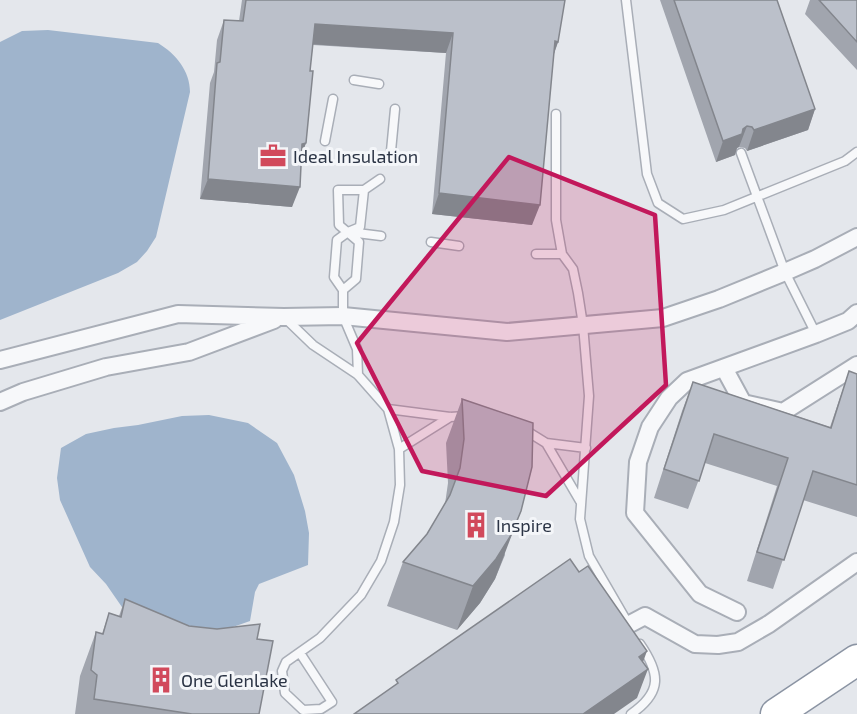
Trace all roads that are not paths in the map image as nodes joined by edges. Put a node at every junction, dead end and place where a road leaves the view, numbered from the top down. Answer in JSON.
{"nodes":[{"id":1,"x":626,"y":0,"type":"edge"},
{"id":2,"x":354,"y":80,"type":"dead end"},
{"id":3,"x":379,"y":84,"type":"dead end"},
{"id":4,"x":333,"y":99,"type":"dead end"},
{"id":5,"x":395,"y":109,"type":"dead end"},
{"id":6,"x":556,"y":114,"type":"dead end"},
{"id":7,"x":325,"y":141,"type":"dead end"},
{"id":8,"x":392,"y":151,"type":"dead end"},
{"id":9,"x":857,"y":152,"type":"edge"},
{"id":10,"x":741,"y":153,"type":"dead end"},
{"id":11,"x":380,"y":179,"type":"dead end"},
{"id":12,"x":364,"y":190,"type":"junction"},
{"id":13,"x":758,"y":195,"type":"junction"},
{"id":14,"x":348,"y":232,"type":"junction"},
{"id":15,"x":381,"y":236,"type":"dead end"},
{"id":16,"x":857,"y":237,"type":"edge"},
{"id":17,"x":432,"y":242,"type":"dead end"},
{"id":18,"x":459,"y":246,"type":"dead end"},
{"id":19,"x":536,"y":254,"type":"dead end"},
{"id":20,"x":562,"y":254,"type":"junction"},
{"id":21,"x":785,"y":272,"type":"junction"},
{"id":22,"x":343,"y":290,"type":"junction"},
{"id":23,"x":857,"y":313,"type":"edge"},
{"id":24,"x":343,"y":316,"type":"junction"},
{"id":25,"x":284,"y":317,"type":"junction"},
{"id":26,"x":584,"y":325,"type":"junction"},
{"id":27,"x":816,"y":334,"type":"junction"},
{"id":28,"x":0,"y":360,"type":"edge"},
{"id":29,"x":857,"y":365,"type":"edge"},
{"id":30,"x":724,"y":368,"type":"junction"},
{"id":31,"x":358,"y":375,"type":"junction"},
{"id":32,"x":0,"y":402,"type":"edge"},
{"id":33,"x":388,"y":409,"type":"junction"},
{"id":34,"x":474,"y":416,"type":"edge"},
{"id":35,"x":450,"y":417,"type":"junction"},
{"id":36,"x":520,"y":428,"type":"edge"},
{"id":37,"x":546,"y":442,"type":"junction"},
{"id":38,"x":586,"y":448,"type":"junction"},
{"id":39,"x":399,"y":449,"type":"junction"},
{"id":40,"x":580,"y":501,"type":"junction"},
{"id":41,"x":857,"y":562,"type":"edge"},
{"id":42,"x":737,"y":612,"type":"dead end"},
{"id":43,"x":628,"y":625,"type":"junction"},
{"id":44,"x":300,"y":653,"type":"junction"},
{"id":45,"x":857,"y":660,"type":"edge"},
{"id":46,"x":632,"y":714,"type":"edge"},
{"id":47,"x":776,"y":714,"type":"edge"}],
"edges":[{"from":1,"to":13,"type":"lane"},
{"from":2,"to":3,"type":"lane"},
{"from":4,"to":7,"type":"lane"},
{"from":5,"to":8,"type":"lane"},
{"from":6,"to":20,"type":"lane"},
{"from":9,"to":13,"type":"lane"},
{"from":10,"to":13,"type":"lane"},
{"from":11,"to":12,"type":"lane"},
{"from":12,"to":14,"type":"lane"},
{"from":12,"to":14,"type":"lane"},
{"from":13,"to":21,"type":"lane"},
{"from":14,"to":15,"type":"lane"},
{"from":14,"to":22,"type":"lane"},
{"from":14,"to":22,"type":"lane"},
{"from":16,"to":21,"type":"street"},
{"from":17,"to":18,"type":"lane"},
{"from":19,"to":20,"type":"lane"},
{"from":20,"to":26,"type":"lane"},
{"from":21,"to":26,"type":"street"},
{"from":21,"to":27,"type":"lane"},
{"from":22,"to":24,"type":"lane"},
{"from":23,"to":27,"type":"street"},
{"from":24,"to":25,"type":"street"},
{"from":24,"to":26,"type":"street"},
{"from":24,"to":31,"type":"lane"},
{"from":25,"to":28,"type":"street"},
{"from":25,"to":31,"type":"lane"},
{"from":25,"to":32,"type":"street"},
{"from":26,"to":38,"type":"lane"},
{"from":27,"to":30,"type":"street"},
{"from":29,"to":30,"type":"street"},
{"from":30,"to":42,"type":"street"},
{"from":31,"to":33,"type":"lane"},
{"from":33,"to":35,"type":"lane"},
{"from":33,"to":39,"type":"lane"},
{"from":34,"to":35,"type":"lane"},
{"from":35,"to":39,"type":"lane"},
{"from":36,"to":37,"type":"lane"},
{"from":37,"to":38,"type":"lane"},
{"from":37,"to":40,"type":"lane"},
{"from":38,"to":40,"type":"lane"},
{"from":39,"to":44,"type":"lane"},
{"from":40,"to":43,"type":"lane"},
{"from":41,"to":43,"type":"street"},
{"from":43,"to":46,"type":"lane"},
{"from":44,"to":44,"type":"lane"},
{"from":45,"to":47,"type":"highway"}]}
